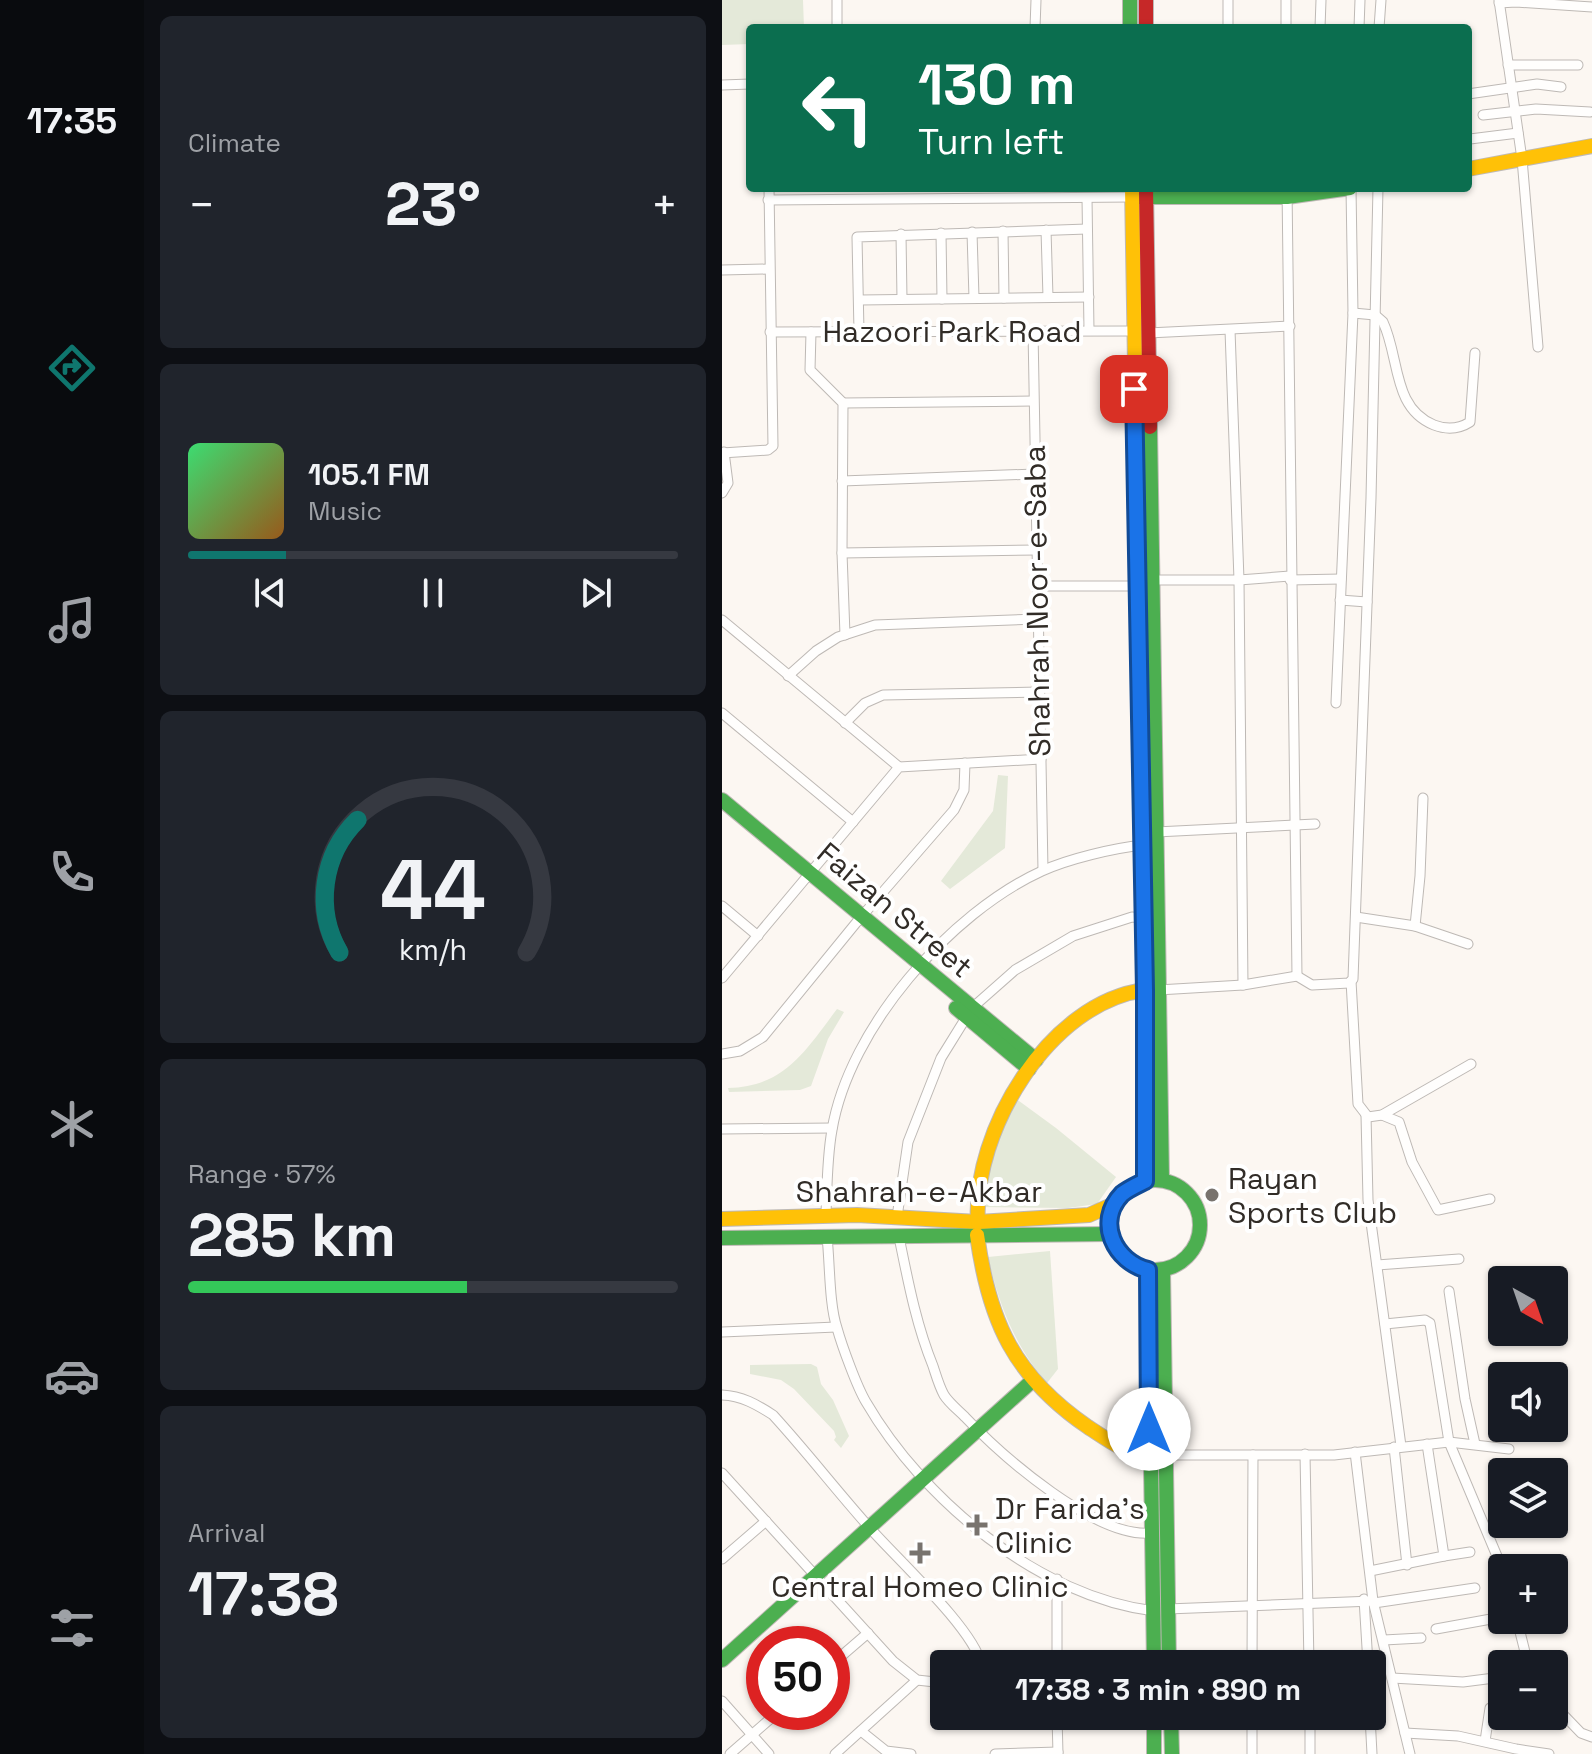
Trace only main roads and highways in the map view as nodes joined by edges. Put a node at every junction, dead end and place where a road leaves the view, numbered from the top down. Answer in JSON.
{"nodes":[{"id":1,"x":1130,"y":0,"type":"edge"},
{"id":2,"x":1146,"y":0,"type":"edge"},
{"id":3,"x":1130,"y":24,"type":"edge"},
{"id":4,"x":1146,"y":24,"type":"edge"},
{"id":5,"x":1592,"y":146,"type":"edge"},
{"id":6,"x":1472,"y":168,"type":"edge"},
{"id":7,"x":1287,"y":192,"type":"edge"},
{"id":8,"x":1139,"y":193,"type":"edge"},
{"id":9,"x":1227,"y":193,"type":"edge"},
{"id":10,"x":1143,"y":447,"type":"junction"},
{"id":11,"x":722,"y":800,"type":"edge"},
{"id":12,"x":1156,"y":802,"type":"junction"},
{"id":13,"x":1140,"y":803,"type":"junction"},
{"id":14,"x":722,"y":812,"type":"edge"},
{"id":15,"x":808,"y":876,"type":"junction"},
{"id":16,"x":1152,"y":990,"type":"junction"},
{"id":17,"x":1033,"y":1064,"type":"junction"},
{"id":18,"x":1162,"y":1180,"type":"junction"},
{"id":19,"x":1145,"y":1181,"type":"junction"},
{"id":20,"x":1114,"y":1204,"type":"junction"},
{"id":21,"x":722,"y":1219,"type":"edge"},
{"id":22,"x":978,"y":1229,"type":"junction"},
{"id":23,"x":1111,"y":1234,"type":"junction"},
{"id":24,"x":722,"y":1238,"type":"edge"},
{"id":25,"x":1155,"y":1270,"type":"junction"},
{"id":26,"x":1032,"y":1381,"type":"junction"},
{"id":27,"x":1149,"y":1457,"type":"junction"},
{"id":28,"x":1161,"y":1610,"type":"junction"},
{"id":29,"x":1156,"y":1650,"type":"edge"},
{"id":30,"x":1167,"y":1650,"type":"edge"},
{"id":31,"x":722,"y":1660,"type":"edge"},
{"id":32,"x":1154,"y":1730,"type":"edge"},
{"id":33,"x":1171,"y":1730,"type":"edge"},
{"id":34,"x":1154,"y":1754,"type":"edge"},
{"id":35,"x":1172,"y":1754,"type":"edge"}],
"edges":[{"from":1,"to":3,"type":"main road"},
{"from":2,"to":4,"type":"main road"},
{"from":5,"to":6,"type":"main road"},
{"from":7,"to":9,"type":"main road"},
{"from":8,"to":9,"type":"main road"},
{"from":8,"to":10,"type":"main road"},
{"from":10,"to":12,"type":"main road"},
{"from":10,"to":13,"type":"main road"},
{"from":11,"to":15,"type":"main road","name":"Faizan Street"},
{"from":12,"to":13,"type":"main road"},
{"from":12,"to":16,"type":"main road"},
{"from":13,"to":16,"type":"main road"},
{"from":14,"to":15,"type":"main road","name":"Faizan Street"},
{"from":15,"to":17,"type":"main road","name":"Faizan Street"},
{"from":16,"to":17,"type":"main road"},
{"from":16,"to":18,"type":"main road"},
{"from":16,"to":19,"type":"main road"},
{"from":17,"to":22,"type":"main road"},
{"from":18,"to":19,"type":"main road"},
{"from":18,"to":25,"type":"main road"},
{"from":19,"to":20,"type":"main road"},
{"from":20,"to":22,"type":"main road","name":"Shahrah-e-Akbar"},
{"from":20,"to":23,"type":"main road"},
{"from":21,"to":22,"type":"main road","name":"Shahrah-e-Akbar"},
{"from":22,"to":23,"type":"main road","name":"Shahrah-e-Akbar"},
{"from":22,"to":24,"type":"main road","name":"Shahrah-e-Akbar"},
{"from":22,"to":26,"type":"main road"},
{"from":23,"to":25,"type":"main road"},
{"from":25,"to":27,"type":"main road"},
{"from":25,"to":28,"type":"main road"},
{"from":26,"to":27,"type":"main road"},
{"from":26,"to":31,"type":"main road"},
{"from":27,"to":28,"type":"main road"},
{"from":28,"to":29,"type":"main road"},
{"from":28,"to":30,"type":"main road"},
{"from":32,"to":34,"type":"main road"},
{"from":33,"to":35,"type":"main road"}]}
